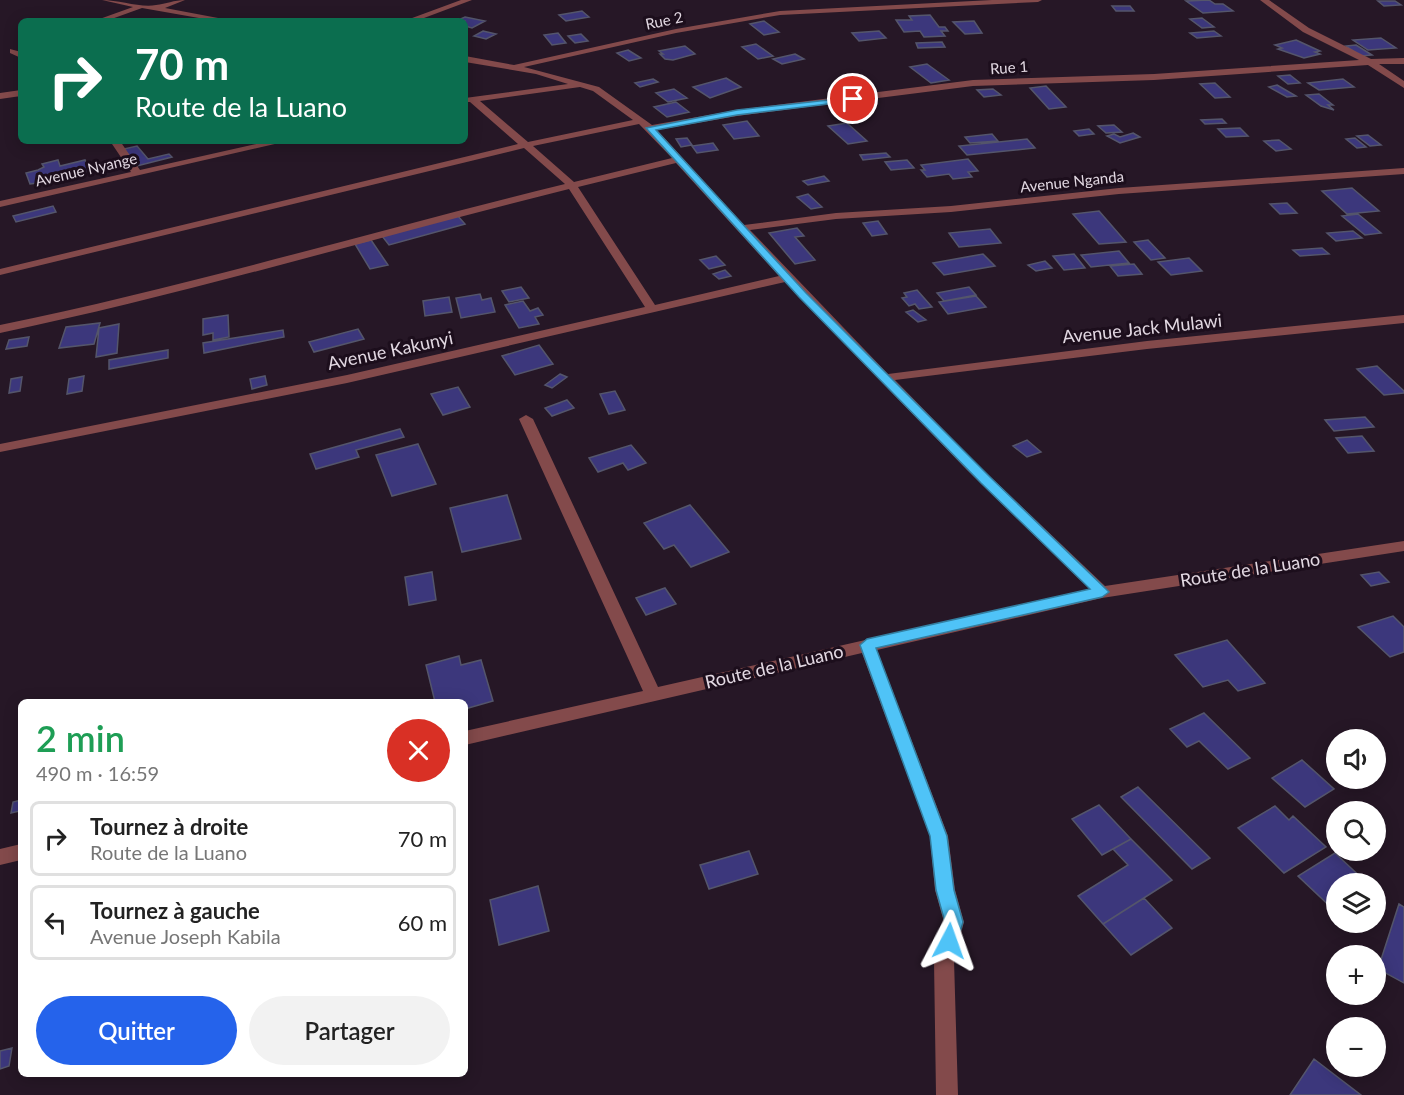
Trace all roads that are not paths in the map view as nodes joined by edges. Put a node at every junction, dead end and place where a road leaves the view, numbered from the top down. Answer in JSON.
{"nodes":[{"id":1,"x":106,"y":0,"type":"edge"},
{"id":2,"x":181,"y":0,"type":"edge"},
{"id":3,"x":468,"y":0,"type":"edge"},
{"id":4,"x":1038,"y":0,"type":"edge"},
{"id":5,"x":1264,"y":0,"type":"edge"},
{"id":6,"x":141,"y":8,"type":"junction"},
{"id":7,"x":152,"y":9,"type":"junction"},
{"id":8,"x":108,"y":18,"type":"edge"},
{"id":9,"x":211,"y":18,"type":"edge"},
{"id":10,"x":417,"y":18,"type":"edge"},
{"id":11,"x":468,"y":60,"type":"edge"},
{"id":12,"x":1404,"y":61,"type":"edge"},
{"id":13,"x":1372,"y":63,"type":"junction"},
{"id":14,"x":512,"y":67,"type":"junction"},
{"id":15,"x":582,"y":84,"type":"junction"},
{"id":16,"x":1404,"y":85,"type":"edge"},
{"id":17,"x":18,"y":93,"type":"edge"},
{"id":18,"x":0,"y":96,"type":"edge"},
{"id":19,"x":468,"y":100,"type":"edge"},
{"id":20,"x":646,"y":125,"type":"junction"},
{"id":21,"x":117,"y":144,"type":"edge"},
{"id":22,"x":269,"y":144,"type":"edge"},
{"id":23,"x":526,"y":145,"type":"junction"},
{"id":24,"x":680,"y":159,"type":"junction"},
{"id":25,"x":1404,"y":171,"type":"edge"},
{"id":26,"x":137,"y":172,"type":"junction"},
{"id":27,"x":572,"y":185,"type":"junction"},
{"id":28,"x":0,"y":204,"type":"edge"},
{"id":29,"x":744,"y":228,"type":"junction"},
{"id":30,"x":0,"y":272,"type":"edge"},
{"id":31,"x":786,"y":278,"type":"junction"},
{"id":32,"x":653,"y":310,"type":"junction"},
{"id":33,"x":1404,"y":319,"type":"edge"},
{"id":34,"x":0,"y":329,"type":"edge"},
{"id":35,"x":884,"y":378,"type":"junction"},
{"id":36,"x":526,"y":419,"type":"dead end"},
{"id":37,"x":0,"y":448,"type":"edge"},
{"id":38,"x":1404,"y":546,"type":"edge"},
{"id":39,"x":1102,"y":592,"type":"junction"},
{"id":40,"x":867,"y":645,"type":"junction"},
{"id":41,"x":653,"y":694,"type":"junction"},
{"id":42,"x":468,"y":737,"type":"edge"},
{"id":43,"x":18,"y":853,"type":"edge"},
{"id":44,"x":0,"y":857,"type":"edge"},
{"id":45,"x":947,"y":1095,"type":"edge"}],
"edges":[{"from":1,"to":6,"type":"street"},
{"from":2,"to":7,"type":"street"},
{"from":3,"to":10,"type":"street"},
{"from":4,"to":14,"type":"street","name":"Rue 2"},
{"from":5,"to":13,"type":"street"},
{"from":6,"to":7,"type":"street"},
{"from":6,"to":8,"type":"street"},
{"from":7,"to":9,"type":"street"},
{"from":11,"to":14,"type":"street"},
{"from":12,"to":13,"type":"street","name":"Rue 1"},
{"from":13,"to":16,"type":"street"},
{"from":13,"to":20,"type":"street","name":"Rue 1"},
{"from":14,"to":15,"type":"street"},
{"from":15,"to":19,"type":"street"},
{"from":15,"to":20,"type":"street"},
{"from":17,"to":18,"type":"street"},
{"from":19,"to":23,"type":"street"},
{"from":20,"to":23,"type":"street","name":"Rue 1"},
{"from":20,"to":24,"type":"street"},
{"from":21,"to":26,"type":"street"},
{"from":22,"to":26,"type":"street","name":"Avenue Nyange"},
{"from":23,"to":27,"type":"street"},
{"from":23,"to":30,"type":"street","name":"Rue 1"},
{"from":24,"to":27,"type":"street"},
{"from":24,"to":29,"type":"street"},
{"from":25,"to":29,"type":"street","name":"Avenue Nganda"},
{"from":26,"to":28,"type":"street","name":"Avenue Nyange"},
{"from":27,"to":32,"type":"street"},
{"from":27,"to":34,"type":"street"},
{"from":29,"to":31,"type":"street"},
{"from":31,"to":32,"type":"street","name":"Avenue Kakunyi"},
{"from":31,"to":35,"type":"street"},
{"from":32,"to":37,"type":"street","name":"Avenue Kakunyi"},
{"from":33,"to":35,"type":"street","name":"Avenue Jack Mulawi"},
{"from":35,"to":39,"type":"street"},
{"from":36,"to":41,"type":"street"},
{"from":38,"to":39,"type":"street","name":"Route de la Luano"},
{"from":39,"to":40,"type":"street","name":"Route de la Luano"},
{"from":40,"to":41,"type":"street","name":"Route de la Luano"},
{"from":40,"to":45,"type":"street"},
{"from":41,"to":42,"type":"street","name":"Route de la Luano"},
{"from":43,"to":44,"type":"street"}]}
